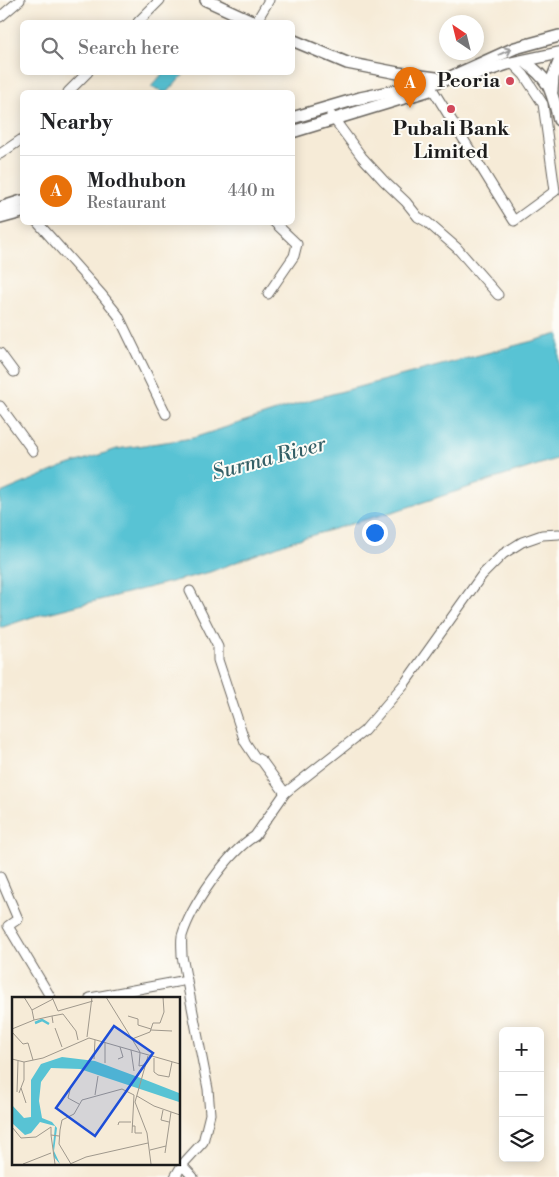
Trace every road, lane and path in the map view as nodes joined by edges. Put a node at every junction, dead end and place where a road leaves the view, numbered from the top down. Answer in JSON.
{"nodes":[{"id":1,"x":20,"y":0,"type":"edge"},
{"id":2,"x":160,"y":0,"type":"edge"},
{"id":3,"x":206,"y":0,"type":"edge"},
{"id":4,"x":270,"y":0,"type":"edge"},
{"id":5,"x":0,"y":17,"type":"edge"},
{"id":6,"x":140,"y":20,"type":"edge"},
{"id":7,"x":251,"y":20,"type":"edge"},
{"id":8,"x":256,"y":20,"type":"edge"},
{"id":9,"x":559,"y":36,"type":"edge"},
{"id":10,"x":543,"y":39,"type":"junction"},
{"id":11,"x":295,"y":41,"type":"edge"},
{"id":12,"x":553,"y":54,"type":"edge"},
{"id":13,"x":524,"y":61,"type":"junction"},
{"id":14,"x":559,"y":62,"type":"edge"},
{"id":15,"x":512,"y":63,"type":"junction"},
{"id":16,"x":85,"y":75,"type":"edge"},
{"id":17,"x":443,"y":83,"type":"junction"},
{"id":18,"x":70,"y":90,"type":"edge"},
{"id":19,"x":433,"y":90,"type":"junction"},
{"id":20,"x":552,"y":91,"type":"junction"},
{"id":21,"x":360,"y":98,"type":"junction"},
{"id":22,"x":328,"y":108,"type":"junction"},
{"id":23,"x":364,"y":111,"type":"junction"},
{"id":24,"x":295,"y":117,"type":"edge"},
{"id":25,"x":334,"y":120,"type":"junction"},
{"id":26,"x":559,"y":120,"type":"edge"},
{"id":27,"x":295,"y":131,"type":"edge"},
{"id":28,"x":20,"y":140,"type":"edge"},
{"id":29,"x":0,"y":154,"type":"edge"},
{"id":30,"x":20,"y":202,"type":"edge"},
{"id":31,"x":0,"y":208,"type":"edge"},
{"id":32,"x":20,"y":213,"type":"edge"},
{"id":33,"x":0,"y":218,"type":"edge"},
{"id":34,"x":40,"y":225,"type":"edge"},
{"id":35,"x":277,"y":225,"type":"edge"},
{"id":36,"x":268,"y":294,"type":"dead end"},
{"id":37,"x":498,"y":295,"type":"dead end"},
{"id":38,"x":0,"y":353,"type":"edge"},
{"id":39,"x":14,"y":372,"type":"dead end"},
{"id":40,"x":0,"y":406,"type":"edge"},
{"id":41,"x":166,"y":414,"type":"dead end"},
{"id":42,"x":32,"y":451,"type":"dead end"},
{"id":43,"x":559,"y":534,"type":"edge"},
{"id":44,"x":190,"y":591,"type":"dead end"},
{"id":45,"x":285,"y":793,"type":"junction"},
{"id":46,"x":0,"y":876,"type":"edge"},
{"id":47,"x":186,"y":980,"type":"junction"},
{"id":48,"x":50,"y":997,"type":"edge"},
{"id":49,"x":95,"y":997,"type":"edge"},
{"id":50,"x":182,"y":1165,"type":"junction"},
{"id":51,"x":175,"y":1177,"type":"edge"},
{"id":52,"x":193,"y":1177,"type":"edge"}],
"edges":[{"from":1,"to":5,"type":"street"},
{"from":2,"to":6,"type":"street"},
{"from":3,"to":7,"type":"main road"},
{"from":4,"to":8,"type":"street"},
{"from":9,"to":10,"type":"main road"},
{"from":10,"to":12,"type":"main road"},
{"from":17,"to":10,"type":"main road","one_way":true},
{"from":11,"to":17,"type":"main road"},
{"from":12,"to":13,"type":"main road"},
{"from":13,"to":15,"type":"main road"},
{"from":13,"to":20,"type":"main road"},
{"from":14,"to":20,"type":"main road"},
{"from":15,"to":17,"type":"main road"},
{"from":15,"to":19,"type":"street"},
{"from":16,"to":18,"type":"street"},
{"from":17,"to":19,"type":"main road"},
{"from":17,"to":21,"type":"main road"},
{"from":19,"to":23,"type":"main road"},
{"from":20,"to":26,"type":"main road"},
{"from":21,"to":22,"type":"main road"},
{"from":21,"to":23,"type":"main road"},
{"from":22,"to":24,"type":"main road"},
{"from":22,"to":25,"type":"street"},
{"from":23,"to":25,"type":"main road"},
{"from":25,"to":27,"type":"main road"},
{"from":25,"to":37,"type":"street"},
{"from":28,"to":29,"type":"street"},
{"from":30,"to":31,"type":"main road"},
{"from":32,"to":33,"type":"main road"},
{"from":34,"to":41,"type":"street"},
{"from":35,"to":36,"type":"street"},
{"from":38,"to":39,"type":"street"},
{"from":40,"to":42,"type":"street"},
{"from":43,"to":45,"type":"street"},
{"from":44,"to":45,"type":"street"},
{"from":45,"to":47,"type":"street"},
{"from":46,"to":48,"type":"street"},
{"from":47,"to":49,"type":"street"},
{"from":47,"to":50,"type":"street"},
{"from":50,"to":51,"type":"street"},
{"from":50,"to":52,"type":"street"}]}
